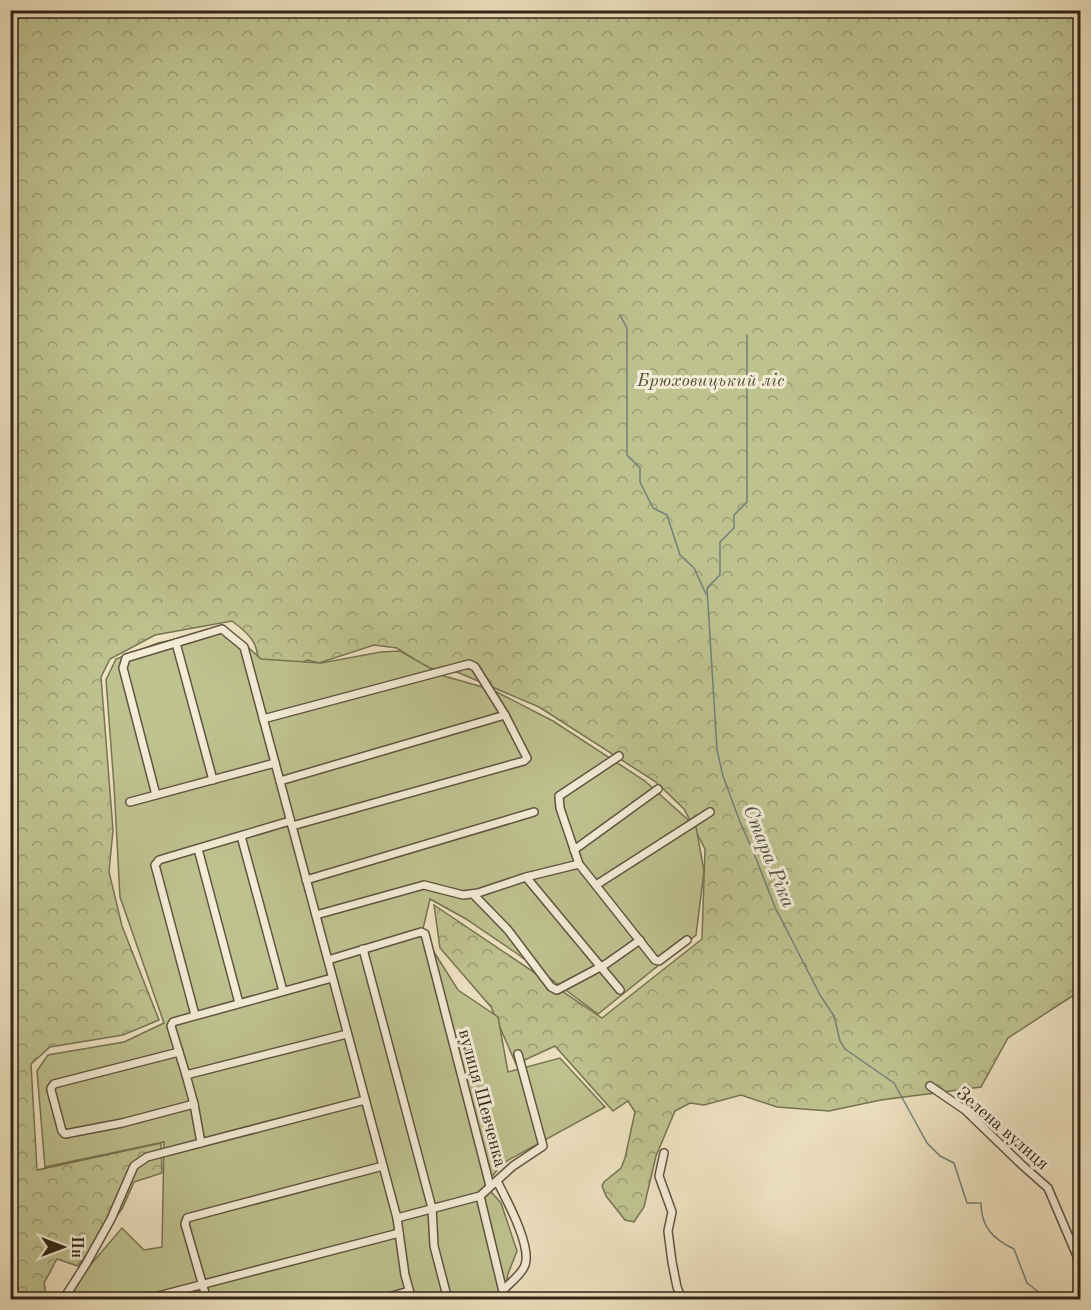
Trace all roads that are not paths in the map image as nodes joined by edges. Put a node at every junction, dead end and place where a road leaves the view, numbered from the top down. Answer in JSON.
{"nodes":[{"id":1,"x":176,"y":643,"type":"junction"},
{"id":2,"x":505,"y":715,"type":"junction"},
{"id":3,"x":263,"y":719,"type":"junction"},
{"id":4,"x":619,"y":756,"type":"dead end"},
{"id":5,"x":275,"y":764,"type":"junction"},
{"id":6,"x":213,"y":780,"type":"junction"},
{"id":7,"x":280,"y":781,"type":"junction"},
{"id":8,"x":658,"y":789,"type":"dead end"},
{"id":9,"x":156,"y":795,"type":"junction"},
{"id":10,"x":129,"y":802,"type":"dead end"},
{"id":11,"x":534,"y":812,"type":"dead end"},
{"id":12,"x":710,"y":812,"type":"dead end"},
{"id":13,"x":291,"y":824,"type":"junction"},
{"id":14,"x":242,"y":836,"type":"junction"},
{"id":15,"x":198,"y":849,"type":"junction"},
{"id":16,"x":574,"y":850,"type":"junction"},
{"id":17,"x":579,"y":864,"type":"junction"},
{"id":18,"x":526,"y":878,"type":"junction"},
{"id":19,"x":306,"y":880,"type":"junction"},
{"id":20,"x":596,"y":885,"type":"junction"},
{"id":21,"x":473,"y":894,"type":"junction"},
{"id":22,"x":316,"y":915,"type":"junction"},
{"id":23,"x":640,"y":940,"type":"junction"},
{"id":24,"x":687,"y":940,"type":"dead end"},
{"id":25,"x":363,"y":949,"type":"junction"},
{"id":26,"x":327,"y":960,"type":"junction"},
{"id":27,"x":600,"y":967,"type":"junction"},
{"id":28,"x":332,"y":978,"type":"junction"},
{"id":29,"x":620,"y":990,"type":"dead end"},
{"id":30,"x":283,"y":991,"type":"junction"},
{"id":31,"x":239,"y":1003,"type":"junction"},
{"id":32,"x":195,"y":1015,"type":"junction"},
{"id":33,"x":347,"y":1034,"type":"junction"},
{"id":34,"x":179,"y":1053,"type":"junction"},
{"id":35,"x":518,"y":1054,"type":"dead end"},
{"id":36,"x":186,"y":1075,"type":"junction"},
{"id":37,"x":930,"y":1086,"type":"dead end"},
{"id":38,"x":365,"y":1100,"type":"junction"},
{"id":39,"x":194,"y":1104,"type":"junction"},
{"id":40,"x":201,"y":1143,"type":"junction"},
{"id":41,"x":664,"y":1153,"type":"dead end"},
{"id":42,"x":383,"y":1166,"type":"junction"},
{"id":43,"x":497,"y":1181,"type":"junction"},
{"id":44,"x":490,"y":1186,"type":"junction"},
{"id":45,"x":480,"y":1196,"type":"junction"},
{"id":46,"x":432,"y":1208,"type":"junction"},
{"id":47,"x":397,"y":1218,"type":"junction"},
{"id":48,"x":399,"y":1233,"type":"junction"},
{"id":49,"x":1080,"y":1263,"type":"edge"},
{"id":50,"x":202,"y":1284,"type":"junction"},
{"id":51,"x":503,"y":1290,"type":"junction"},
{"id":52,"x":409,"y":1291,"type":"junction"},
{"id":53,"x":63,"y":1299,"type":"edge"},
{"id":54,"x":143,"y":1299,"type":"edge"},
{"id":55,"x":207,"y":1299,"type":"edge"},
{"id":56,"x":379,"y":1299,"type":"edge"},
{"id":57,"x":412,"y":1299,"type":"edge"},
{"id":58,"x":448,"y":1299,"type":"edge"},
{"id":59,"x":505,"y":1299,"type":"edge"},
{"id":60,"x":682,"y":1299,"type":"edge"}],
"edges":[{"from":1,"to":3,"type":"street"},
{"from":1,"to":6,"type":"street"},
{"from":1,"to":9,"type":"street"},
{"from":2,"to":3,"type":"street"},
{"from":2,"to":7,"type":"street"},
{"from":2,"to":13,"type":"street"},
{"from":3,"to":5,"type":"street"},
{"from":4,"to":16,"type":"street"},
{"from":5,"to":6,"type":"street"},
{"from":5,"to":7,"type":"street"},
{"from":6,"to":9,"type":"street"},
{"from":7,"to":13,"type":"street"},
{"from":8,"to":16,"type":"street"},
{"from":9,"to":10,"type":"street"},
{"from":11,"to":19,"type":"street"},
{"from":12,"to":20,"type":"street"},
{"from":13,"to":14,"type":"street"},
{"from":13,"to":19,"type":"street"},
{"from":14,"to":15,"type":"street"},
{"from":14,"to":30,"type":"street"},
{"from":15,"to":31,"type":"street"},
{"from":15,"to":32,"type":"street"},
{"from":16,"to":17,"type":"street"},
{"from":17,"to":18,"type":"street"},
{"from":17,"to":20,"type":"street"},
{"from":18,"to":21,"type":"street"},
{"from":18,"to":27,"type":"street"},
{"from":19,"to":22,"type":"street"},
{"from":20,"to":23,"type":"street"},
{"from":21,"to":22,"type":"street"},
{"from":21,"to":27,"type":"street"},
{"from":22,"to":26,"type":"street"},
{"from":23,"to":24,"type":"street"},
{"from":23,"to":27,"type":"street"},
{"from":25,"to":26,"type":"street"},
{"from":25,"to":44,"type":"street","name":"вулиця Шевченка"},
{"from":25,"to":46,"type":"street"},
{"from":26,"to":28,"type":"street"},
{"from":27,"to":29,"type":"street"},
{"from":28,"to":30,"type":"street"},
{"from":28,"to":33,"type":"street"},
{"from":30,"to":31,"type":"street"},
{"from":31,"to":32,"type":"street"},
{"from":32,"to":34,"type":"street"},
{"from":33,"to":36,"type":"street"},
{"from":33,"to":38,"type":"street"},
{"from":34,"to":36,"type":"street"},
{"from":34,"to":39,"type":"street"},
{"from":35,"to":43,"type":"street"},
{"from":36,"to":39,"type":"street"},
{"from":37,"to":49,"type":"street","name":"Зелена вулиця"},
{"from":38,"to":40,"type":"street"},
{"from":38,"to":42,"type":"street"},
{"from":39,"to":40,"type":"street"},
{"from":40,"to":53,"type":"street"},
{"from":41,"to":60,"type":"street"},
{"from":42,"to":47,"type":"street"},
{"from":42,"to":50,"type":"street"},
{"from":43,"to":44,"type":"street"},
{"from":43,"to":51,"type":"street"},
{"from":44,"to":45,"type":"street","name":"вулиця Шевченка"},
{"from":45,"to":46,"type":"street"},
{"from":45,"to":51,"type":"street"},
{"from":46,"to":47,"type":"street"},
{"from":46,"to":58,"type":"street"},
{"from":47,"to":48,"type":"street"},
{"from":48,"to":50,"type":"street"},
{"from":48,"to":52,"type":"street"},
{"from":50,"to":54,"type":"street"},
{"from":50,"to":55,"type":"street"},
{"from":51,"to":59,"type":"street"},
{"from":52,"to":56,"type":"street"},
{"from":52,"to":57,"type":"street"}]}
